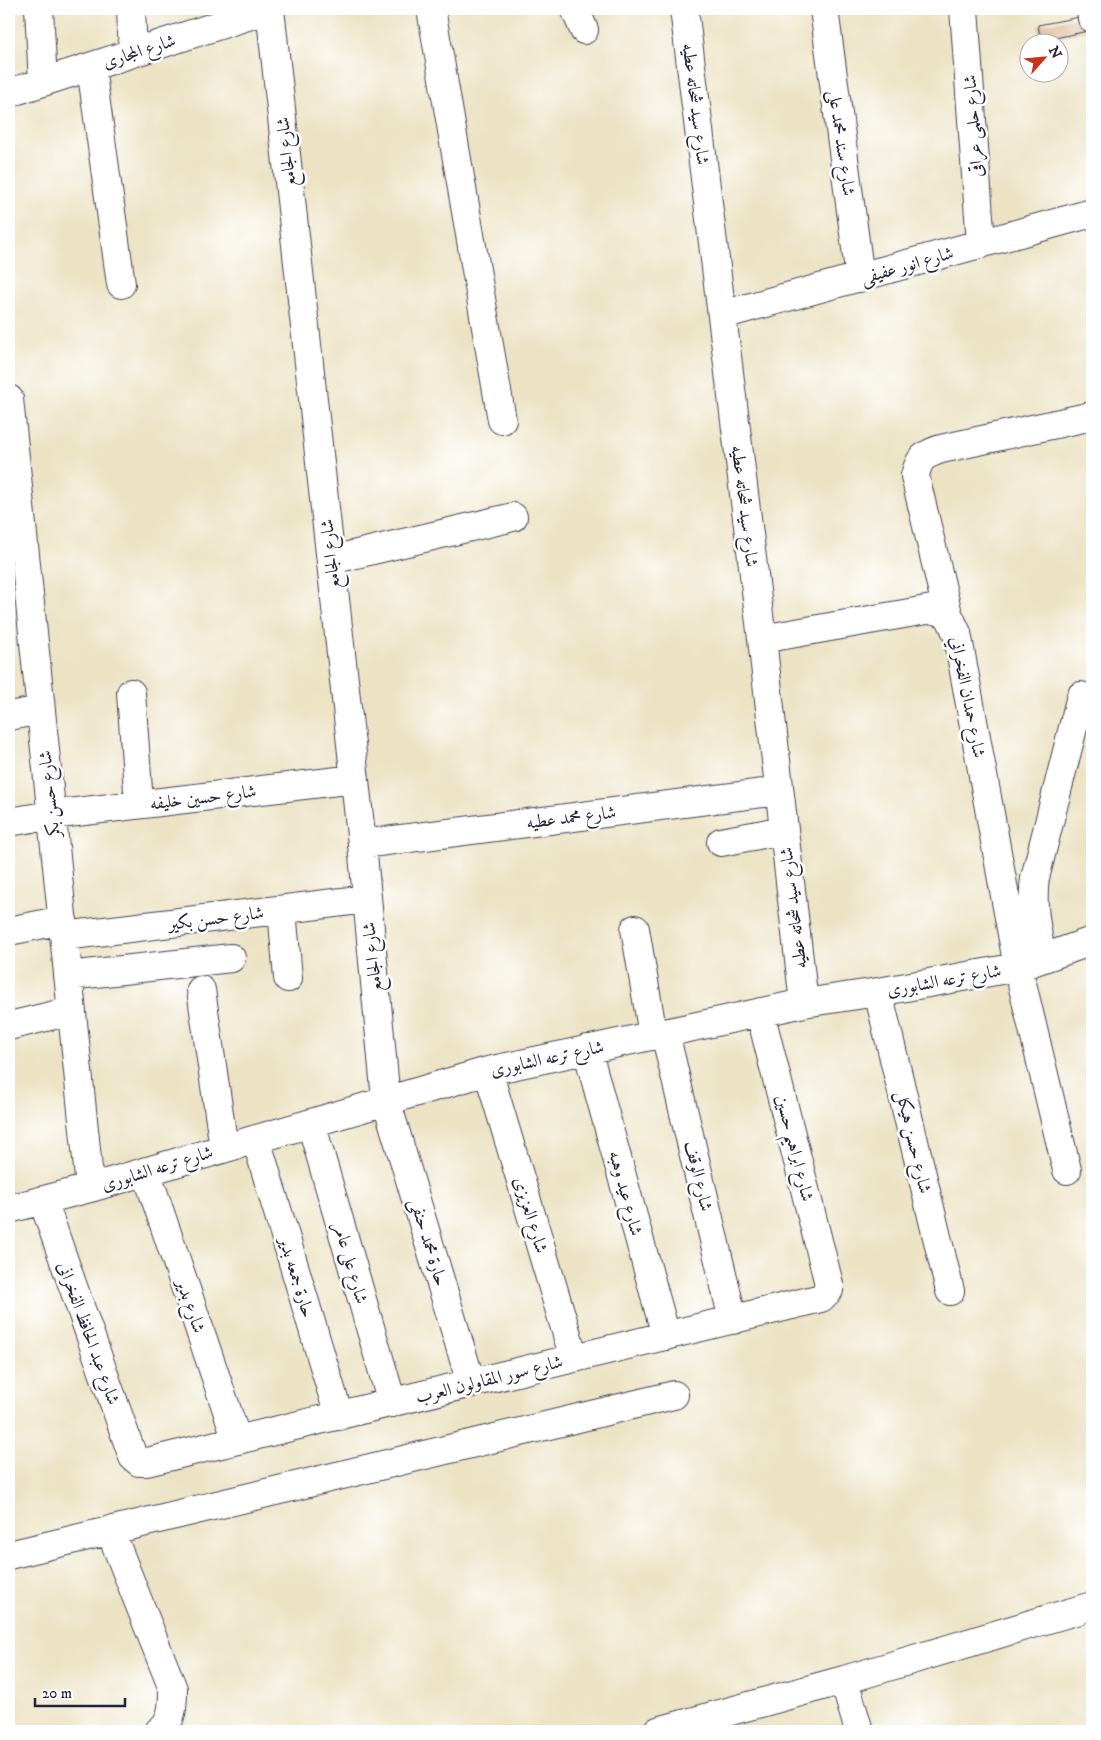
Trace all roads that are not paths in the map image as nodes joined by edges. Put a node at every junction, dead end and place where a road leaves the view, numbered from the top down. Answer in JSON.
{"nodes":[{"id":1,"x":39,"y":9,"type":"edge"},
{"id":2,"x":131,"y":9,"type":"edge"},
{"id":3,"x":269,"y":9,"type":"edge"},
{"id":4,"x":431,"y":9,"type":"edge"},
{"id":5,"x":684,"y":9,"type":"edge"},
{"id":6,"x":824,"y":9,"type":"edge"},
{"id":7,"x":964,"y":9,"type":"edge"},
{"id":8,"x":1092,"y":9,"type":"edge"},
{"id":9,"x":1092,"y":18,"type":"edge"},
{"id":10,"x":133,"y":53,"type":"junction"},
{"id":11,"x":91,"y":67,"type":"junction"},
{"id":12,"x":43,"y":82,"type":"junction"},
{"id":13,"x":9,"y":93,"type":"edge"},
{"id":14,"x":1092,"y":213,"type":"edge"},
{"id":15,"x":981,"y":244,"type":"junction"},
{"id":16,"x":860,"y":278,"type":"junction"},
{"id":17,"x":121,"y":284,"type":"dead end"},
{"id":18,"x":722,"y":315,"type":"junction"},
{"id":19,"x":9,"y":399,"type":"edge"},
{"id":20,"x":1092,"y":416,"type":"edge"},
{"id":21,"x":502,"y":420,"type":"dead end"},
{"id":22,"x":11,"y":448,"type":"edge"},
{"id":23,"x":513,"y":517,"type":"dead end"},
{"id":24,"x":330,"y":560,"type":"junction"},
{"id":25,"x":18,"y":581,"type":"edge"},
{"id":26,"x":948,"y":614,"type":"junction"},
{"id":27,"x":762,"y":639,"type":"junction"},
{"id":28,"x":131,"y":693,"type":"dead end"},
{"id":29,"x":1081,"y":696,"type":"dead end"},
{"id":30,"x":41,"y":710,"type":"junction"},
{"id":31,"x":9,"y":716,"type":"edge"},
{"id":32,"x":355,"y":779,"type":"junction"},
{"id":33,"x":779,"y":791,"type":"junction"},
{"id":34,"x":138,"y":804,"type":"junction"},
{"id":35,"x":51,"y":815,"type":"junction"},
{"id":36,"x":9,"y":822,"type":"edge"},
{"id":37,"x":784,"y":830,"type":"junction"},
{"id":38,"x":721,"y":842,"type":"dead end"},
{"id":39,"x":362,"y":844,"type":"junction"},
{"id":40,"x":367,"y":899,"type":"junction"},
{"id":41,"x":282,"y":910,"type":"junction"},
{"id":42,"x":64,"y":928,"type":"junction"},
{"id":43,"x":634,"y":929,"type":"dead end"},
{"id":44,"x":9,"y":931,"type":"edge"},
{"id":45,"x":1092,"y":941,"type":"edge"},
{"id":46,"x":230,"y":958,"type":"dead end"},
{"id":47,"x":1030,"y":963,"type":"junction"},
{"id":48,"x":68,"y":976,"type":"junction"},
{"id":49,"x":288,"y":978,"type":"dead end"},
{"id":50,"x":201,"y":990,"type":"dead end"},
{"id":51,"x":878,"y":992,"type":"junction"},
{"id":52,"x":804,"y":1003,"type":"junction"},
{"id":53,"x":71,"y":1011,"type":"junction"},
{"id":54,"x":760,"y":1012,"type":"junction"},
{"id":55,"x":9,"y":1026,"type":"edge"},
{"id":56,"x":659,"y":1034,"type":"junction"},
{"id":57,"x":587,"y":1049,"type":"junction"},
{"id":58,"x":488,"y":1071,"type":"junction"},
{"id":59,"x":386,"y":1100,"type":"junction"},
{"id":60,"x":311,"y":1123,"type":"junction"},
{"id":61,"x":256,"y":1139,"type":"junction"},
{"id":62,"x":224,"y":1148,"type":"junction"},
{"id":63,"x":1067,"y":1170,"type":"dead end"},
{"id":64,"x":146,"y":1171,"type":"junction"},
{"id":65,"x":90,"y":1188,"type":"junction"},
{"id":66,"x":43,"y":1201,"type":"junction"},
{"id":67,"x":9,"y":1209,"type":"edge"},
{"id":68,"x":829,"y":1284,"type":"joint"},
{"id":69,"x":950,"y":1291,"type":"dead end"},
{"id":70,"x":733,"y":1320,"type":"junction"},
{"id":71,"x":666,"y":1336,"type":"junction"},
{"id":72,"x":574,"y":1358,"type":"junction"},
{"id":73,"x":471,"y":1384,"type":"junction"},
{"id":74,"x":674,"y":1395,"type":"dead end"},
{"id":75,"x":392,"y":1403,"type":"junction"},
{"id":76,"x":339,"y":1416,"type":"junction"},
{"id":77,"x":237,"y":1440,"type":"junction"},
{"id":78,"x":139,"y":1462,"type":"joint"},
{"id":79,"x":110,"y":1530,"type":"junction"},
{"id":80,"x":9,"y":1555,"type":"edge"},
{"id":81,"x":1092,"y":1606,"type":"edge"},
{"id":82,"x":844,"y":1680,"type":"junction"},
{"id":83,"x":159,"y":1731,"type":"edge"},
{"id":84,"x":658,"y":1731,"type":"edge"},
{"id":85,"x":859,"y":1731,"type":"edge"}],
"edges":[{"from":1,"to":12,"type":"street"},
{"from":2,"to":10,"type":"street"},
{"from":3,"to":10,"type":"street","name":"شارع المجارى"},
{"from":3,"to":24,"type":"street","name":"شارع الجامع"},
{"from":4,"to":21,"type":"street"},
{"from":5,"to":18,"type":"street","name":"شارع سيد شحاته عطيه"},
{"from":6,"to":16,"type":"street","name":"شارع سند محمد على"},
{"from":7,"to":15,"type":"street","name":"شارع حلمى عراقى"},
{"from":8,"to":9,"type":"street"},
{"from":10,"to":11,"type":"street","name":"شارع المجارى"},
{"from":11,"to":12,"type":"street","name":"شارع المجارى"},
{"from":11,"to":17,"type":"street"},
{"from":12,"to":13,"type":"street","name":"شارع المجارى"},
{"from":14,"to":15,"type":"street","name":"شارع انور عفيفى"},
{"from":15,"to":16,"type":"street","name":"شارع انور عفيفى"},
{"from":16,"to":18,"type":"street","name":"شارع انور عفيفى"},
{"from":18,"to":27,"type":"street","name":"شارع سيد شحاته عطيه"},
{"from":19,"to":22,"type":"street","name":"شارع حسن بكر"},
{"from":20,"to":26,"type":"street"},
{"from":22,"to":25,"type":"street","name":"شارع حسن بكر"},
{"from":23,"to":24,"type":"street"},
{"from":24,"to":32,"type":"street","name":"شارع الجامع"},
{"from":25,"to":30,"type":"street","name":"شارع حسن بكر"},
{"from":26,"to":27,"type":"street","name":"شارع حمدان الفخراني"},
{"from":26,"to":47,"type":"street","name":"شارع حمدان الفخراني"},
{"from":27,"to":33,"type":"street","name":"شارع سيد شحاته عطيه"},
{"from":28,"to":34,"type":"street"},
{"from":29,"to":47,"type":"street"},
{"from":30,"to":31,"type":"street"},
{"from":30,"to":35,"type":"street","name":"شارع حسن بكر"},
{"from":32,"to":34,"type":"street","name":"شارع حسين خليفه"},
{"from":32,"to":39,"type":"street","name":"شارع الجامع"},
{"from":33,"to":37,"type":"street","name":"شارع سيد شحاته عطيه"},
{"from":33,"to":39,"type":"street","name":"شارع محمد عطيه"},
{"from":34,"to":35,"type":"street","name":"شارع حسين خليفه"},
{"from":35,"to":36,"type":"street","name":"شارع حسين خليفه"},
{"from":35,"to":42,"type":"street","name":"شارع حسن بكر"},
{"from":37,"to":38,"type":"street"},
{"from":37,"to":52,"type":"street","name":"شارع سيد شحاته عطيه"},
{"from":39,"to":40,"type":"street","name":"شارع الجامع"},
{"from":40,"to":41,"type":"street","name":"شارع حسن بكير"},
{"from":40,"to":59,"type":"street","name":"شارع الجامع"},
{"from":41,"to":42,"type":"street","name":"شارع حسن بكير"},
{"from":41,"to":49,"type":"street"},
{"from":42,"to":44,"type":"street","name":"شارع حسن بكير"},
{"from":42,"to":48,"type":"street","name":"شارع حسن بكر"},
{"from":43,"to":56,"type":"street","name":"شارع الوقف"},
{"from":45,"to":47,"type":"street","name":"شارع ترعه الشابورى"},
{"from":46,"to":48,"type":"street"},
{"from":47,"to":51,"type":"street","name":"شارع ترعه الشابورى"},
{"from":47,"to":63,"type":"street"},
{"from":48,"to":53,"type":"street","name":"شارع حسن بكر"},
{"from":50,"to":62,"type":"street"},
{"from":51,"to":52,"type":"street","name":"شارع ترعه الشابورى"},
{"from":51,"to":69,"type":"street","name":"شارع حسن هيكل"},
{"from":52,"to":54,"type":"street","name":"شارع ترعه الشابورى"},
{"from":53,"to":55,"type":"street"},
{"from":53,"to":65,"type":"street","name":"شارع حسن بكر"},
{"from":54,"to":56,"type":"street","name":"شارع ترعه الشابورى"},
{"from":54,"to":68,"type":"street","name":"شارع ابراهيم حسين"},
{"from":56,"to":57,"type":"street","name":"شارع ترعه الشابورى"},
{"from":56,"to":70,"type":"street","name":"شارع الوقف"},
{"from":57,"to":58,"type":"street","name":"شارع ترعه الشابورى"},
{"from":57,"to":71,"type":"street","name":"شارع عيد وهبه"},
{"from":58,"to":59,"type":"street","name":"شارع ترعه الشابورى"},
{"from":58,"to":72,"type":"street","name":"شارع العزيزى"},
{"from":59,"to":60,"type":"street","name":"شارع ترعه الشابورى"},
{"from":59,"to":73,"type":"street","name":"حارة محمد حنفى"},
{"from":60,"to":61,"type":"street","name":"شارع ترعه الشابورى"},
{"from":60,"to":75,"type":"street","name":"شارع على عامر"},
{"from":61,"to":62,"type":"street","name":"شارع ترعه الشابورى"},
{"from":61,"to":76,"type":"street","name":"حارة جمعه بدير"},
{"from":62,"to":64,"type":"street","name":"شارع ترعه الشابورى"},
{"from":64,"to":65,"type":"street","name":"شارع ترعه الشابورى"},
{"from":64,"to":77,"type":"street","name":"شارع بدير"},
{"from":65,"to":66,"type":"street","name":"شارع ترعه الشابورى"},
{"from":66,"to":67,"type":"street","name":"شارع ترعه الشابورى"},
{"from":66,"to":78,"type":"street","name":"شارع عبد الحافظ الفخرانى"},
{"from":68,"to":70,"type":"street","name":"شارع سور المقاولون العرب"},
{"from":70,"to":71,"type":"street","name":"شارع سور المقاولون العرب"},
{"from":71,"to":72,"type":"street","name":"شارع سور المقاولون العرب"},
{"from":72,"to":73,"type":"street","name":"شارع سور المقاولون العرب"},
{"from":73,"to":75,"type":"street","name":"شارع سور المقاولون العرب"},
{"from":74,"to":79,"type":"street"},
{"from":75,"to":76,"type":"street","name":"شارع سور المقاولون العرب"},
{"from":76,"to":77,"type":"street","name":"شارع سور المقاولون العرب"},
{"from":77,"to":78,"type":"street","name":"شارع سور المقاولون العرب"},
{"from":79,"to":80,"type":"street"},
{"from":79,"to":83,"type":"street"},
{"from":81,"to":82,"type":"street"},
{"from":82,"to":84,"type":"street"},
{"from":82,"to":85,"type":"street"}]}
